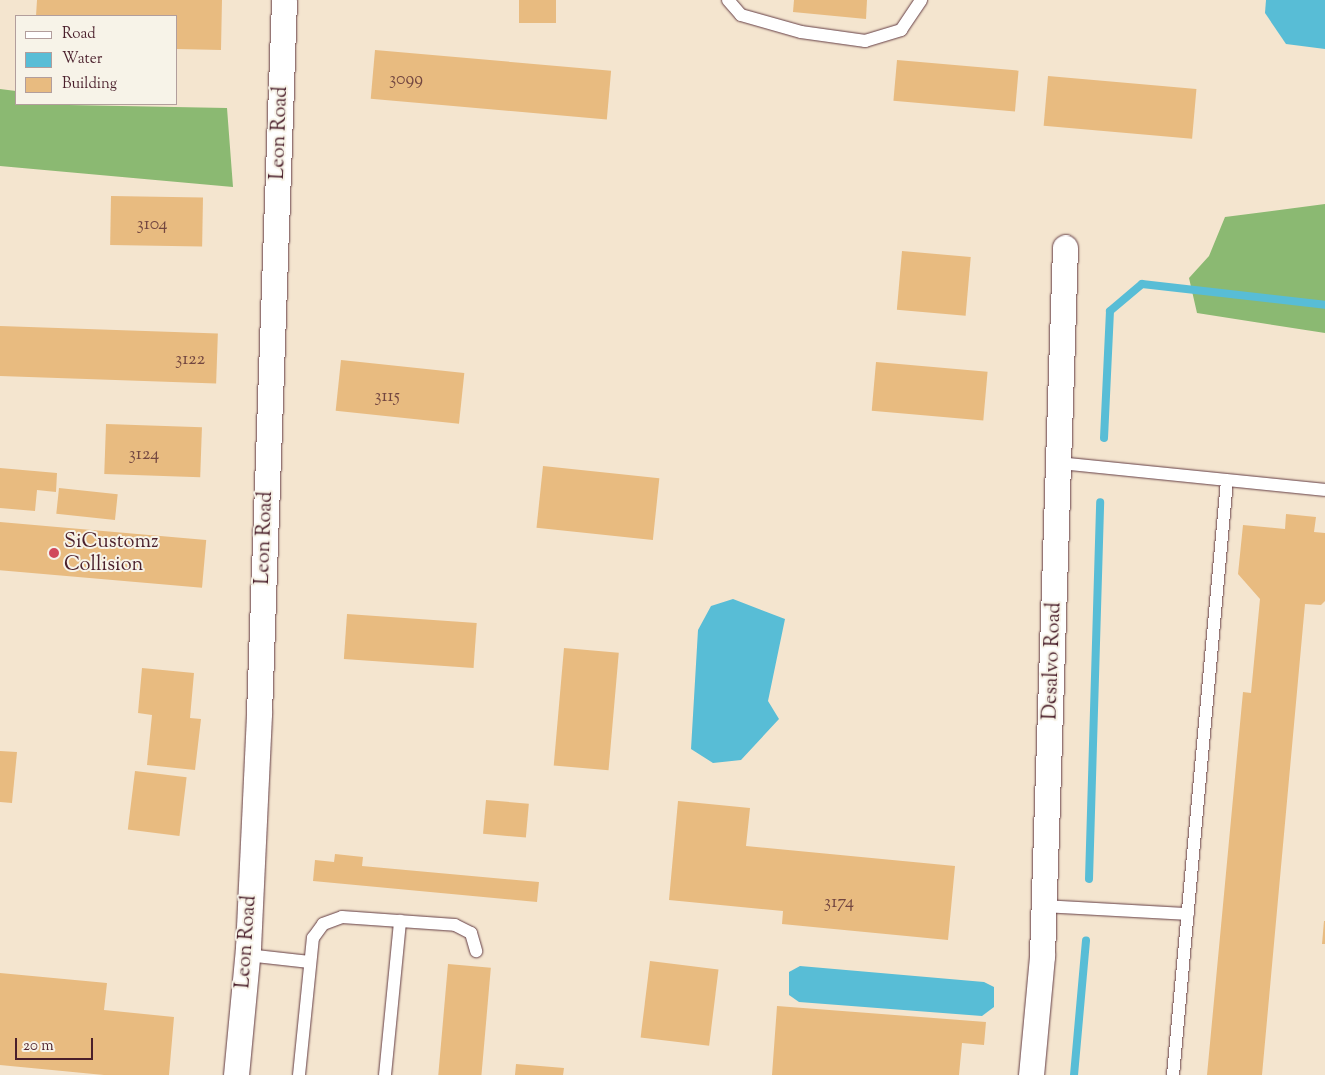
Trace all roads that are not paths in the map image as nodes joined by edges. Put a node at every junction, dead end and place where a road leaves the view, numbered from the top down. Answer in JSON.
{"nodes":[{"id":1,"x":284,"y":0,"type":"edge"},
{"id":2,"x":728,"y":0,"type":"edge"},
{"id":3,"x":921,"y":0,"type":"edge"},
{"id":4,"x":1065,"y":247,"type":"dead end"},
{"id":5,"x":1058,"y":463,"type":"junction"},
{"id":6,"x":1227,"y":480,"type":"junction"},
{"id":7,"x":1325,"y":490,"type":"edge"},
{"id":8,"x":1044,"y":906,"type":"junction"},
{"id":9,"x":1188,"y":914,"type":"junction"},
{"id":10,"x":400,"y":921,"type":"junction"},
{"id":11,"x":476,"y":951,"type":"dead end"},
{"id":12,"x":247,"y":956,"type":"junction"},
{"id":13,"x":310,"y":962,"type":"junction"},
{"id":14,"x":236,"y":1075,"type":"edge"},
{"id":15,"x":299,"y":1075,"type":"edge"},
{"id":16,"x":386,"y":1075,"type":"edge"},
{"id":17,"x":1031,"y":1075,"type":"edge"},
{"id":18,"x":1173,"y":1075,"type":"edge"}],
"edges":[{"from":1,"to":12,"type":"street","name":"Leon Road"},
{"from":2,"to":3,"type":"lane"},
{"from":4,"to":5,"type":"street","name":"Desalvo Road"},
{"from":5,"to":6,"type":"lane"},
{"from":5,"to":8,"type":"street","name":"Desalvo Road"},
{"from":6,"to":7,"type":"lane"},
{"from":6,"to":9,"type":"lane"},
{"from":8,"to":9,"type":"lane"},
{"from":8,"to":17,"type":"street","name":"Desalvo Road"},
{"from":9,"to":18,"type":"lane"},
{"from":10,"to":11,"type":"lane"},
{"from":10,"to":13,"type":"lane"},
{"from":10,"to":16,"type":"lane"},
{"from":12,"to":13,"type":"lane"},
{"from":12,"to":14,"type":"street","name":"Leon Road"},
{"from":13,"to":15,"type":"lane"}]}
